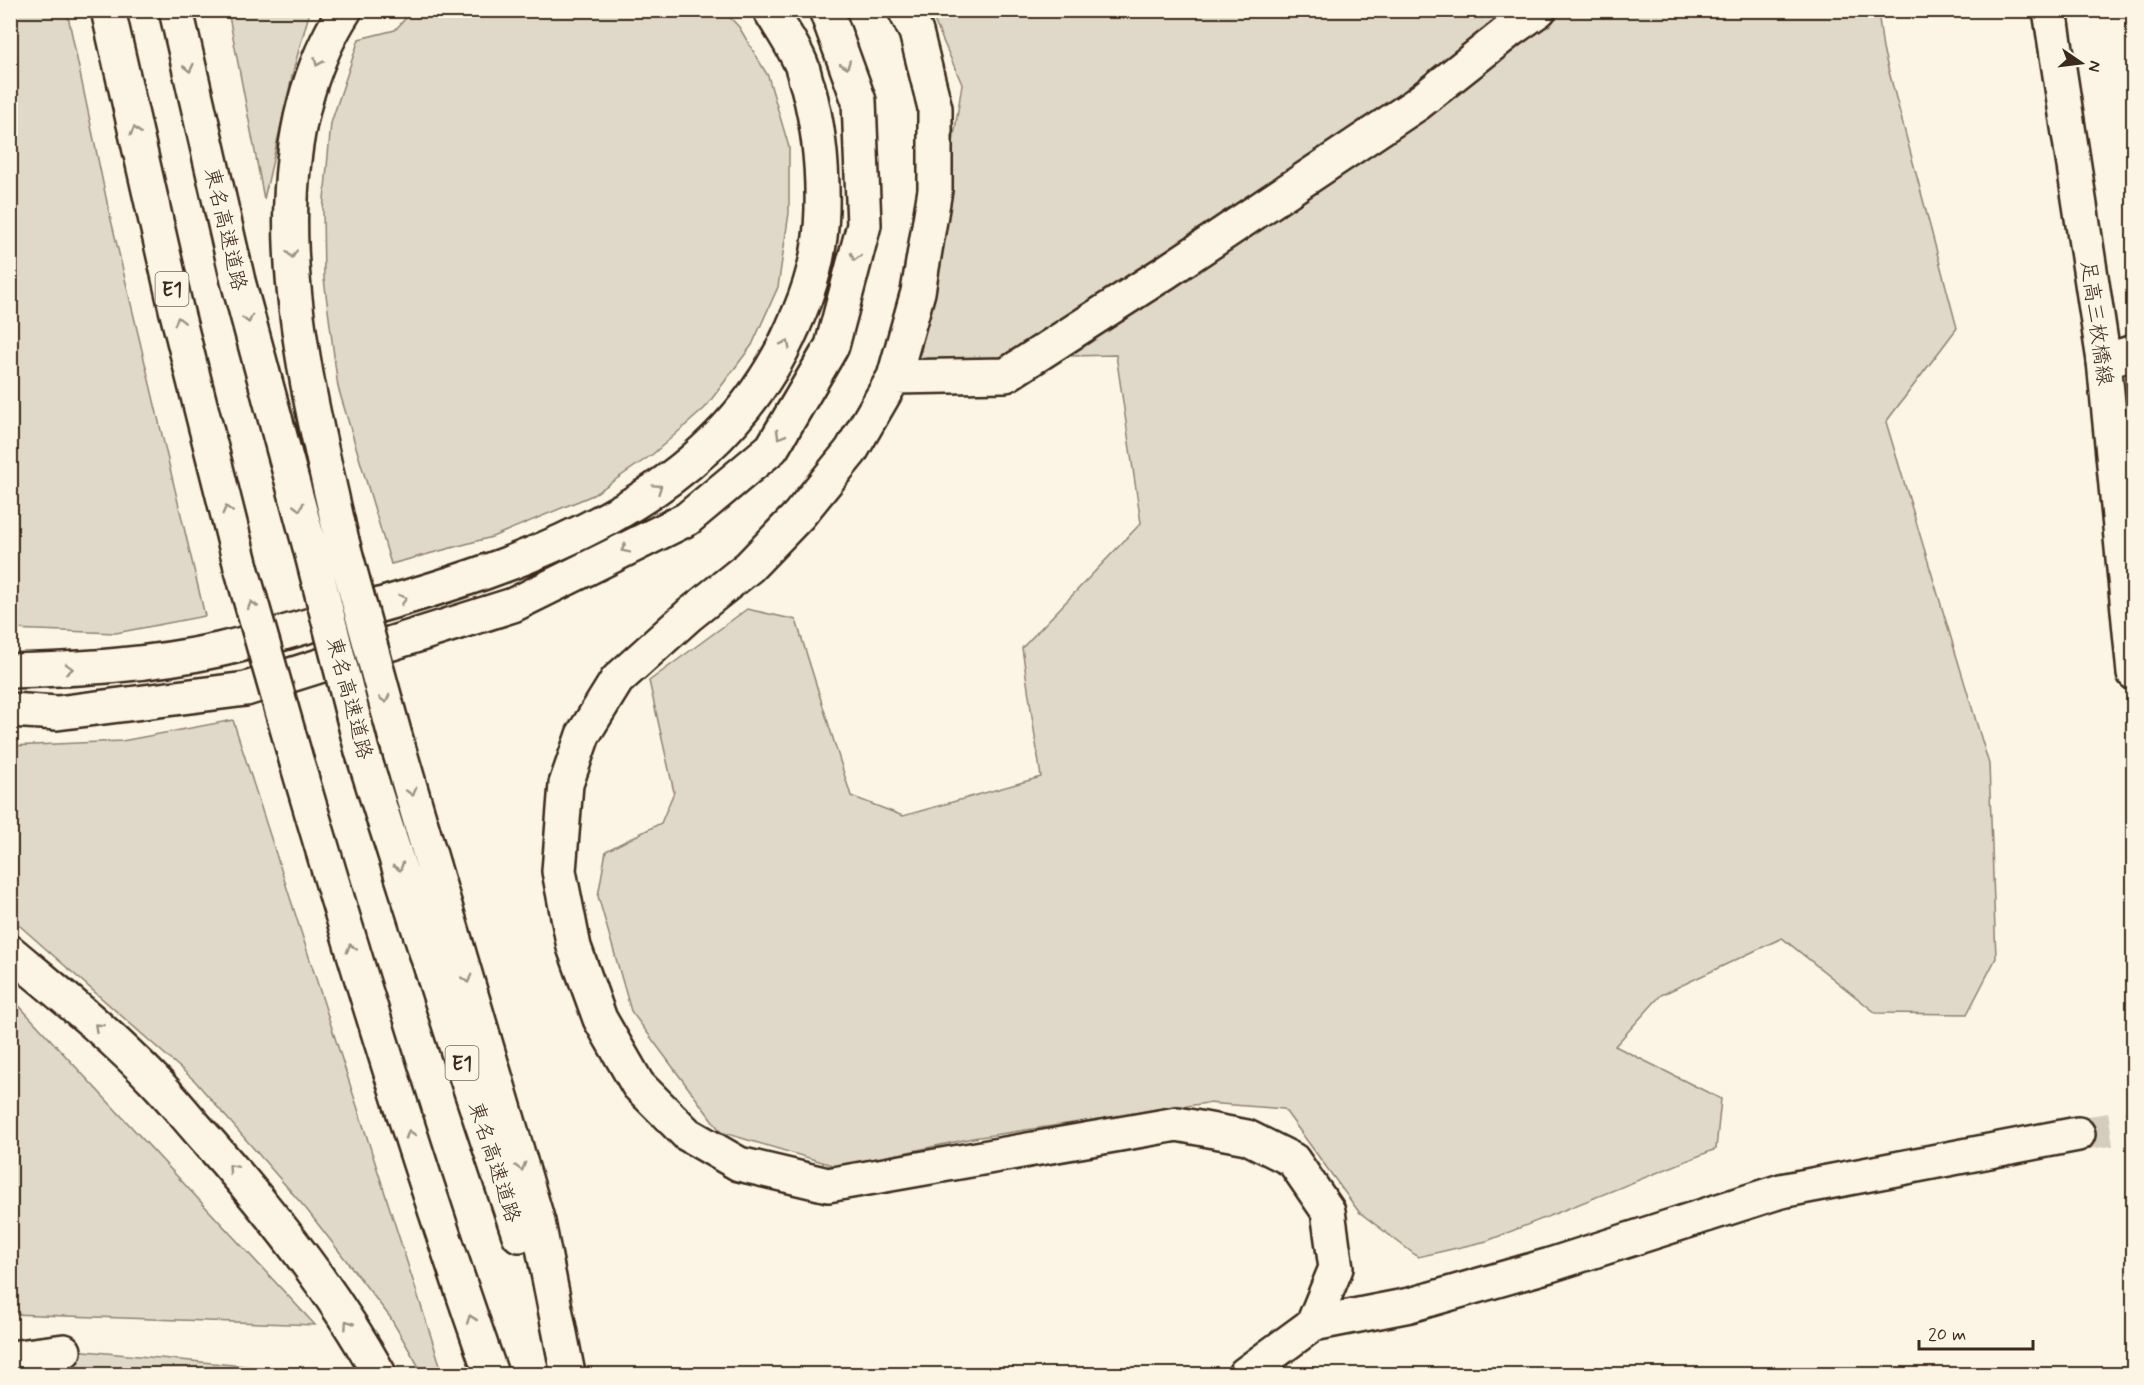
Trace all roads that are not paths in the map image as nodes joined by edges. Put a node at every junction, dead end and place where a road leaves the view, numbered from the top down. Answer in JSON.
{"nodes":[{"id":1,"x":108,"y":10,"type":"edge"},
{"id":2,"x":176,"y":10,"type":"edge"},
{"id":3,"x":345,"y":10,"type":"edge"},
{"id":4,"x":770,"y":10,"type":"edge"},
{"id":5,"x":826,"y":10,"type":"edge"},
{"id":6,"x":905,"y":10,"type":"edge"},
{"id":7,"x":1539,"y":10,"type":"edge"},
{"id":8,"x":2049,"y":10,"type":"edge"},
{"id":9,"x":2119,"y":357,"type":"edge"},
{"id":10,"x":894,"y":377,"type":"junction"},
{"id":11,"x":10,"y":671,"type":"edge"},
{"id":12,"x":2133,"y":673,"type":"edge"},
{"id":13,"x":10,"y":710,"type":"edge"},
{"id":14,"x":10,"y":952,"type":"edge"},
{"id":15,"x":2078,"y":1134,"type":"tunnel mouth"},
{"id":16,"x":1313,"y":1324,"type":"junction"},
{"id":17,"x":63,"y":1351,"type":"dead end"},
{"id":18,"x":10,"y":1358,"type":"edge"},
{"id":19,"x":379,"y":1374,"type":"edge"},
{"id":20,"x":491,"y":1374,"type":"edge"},
{"id":21,"x":567,"y":1374,"type":"edge"},
{"id":22,"x":1245,"y":1374,"type":"edge"}],
"edges":[{"from":20,"to":1,"type":"main road","number":"E1","one_way":true,"bridge":true},
{"from":2,"to":21,"type":"main road","name":"東名高速道路","number":"E1","one_way":true,"bridge":true},
{"from":3,"to":21,"type":"main road","one_way":true,"bridge":true},
{"from":11,"to":4,"type":"main road","one_way":true},
{"from":5,"to":13,"type":"main road","one_way":true},
{"from":6,"to":10,"type":"main road"},
{"from":7,"to":10,"type":"main road"},
{"from":8,"to":9,"type":"main road","name":"足高三枚橋線"},
{"from":9,"to":12,"type":"main road","name":"足高三枚橋線"},
{"from":10,"to":16,"type":"main road"},
{"from":19,"to":14,"type":"main road","one_way":true},
{"from":15,"to":16,"type":"main road"},
{"from":16,"to":22,"type":"main road"},
{"from":17,"to":18,"type":"main road"}]}
